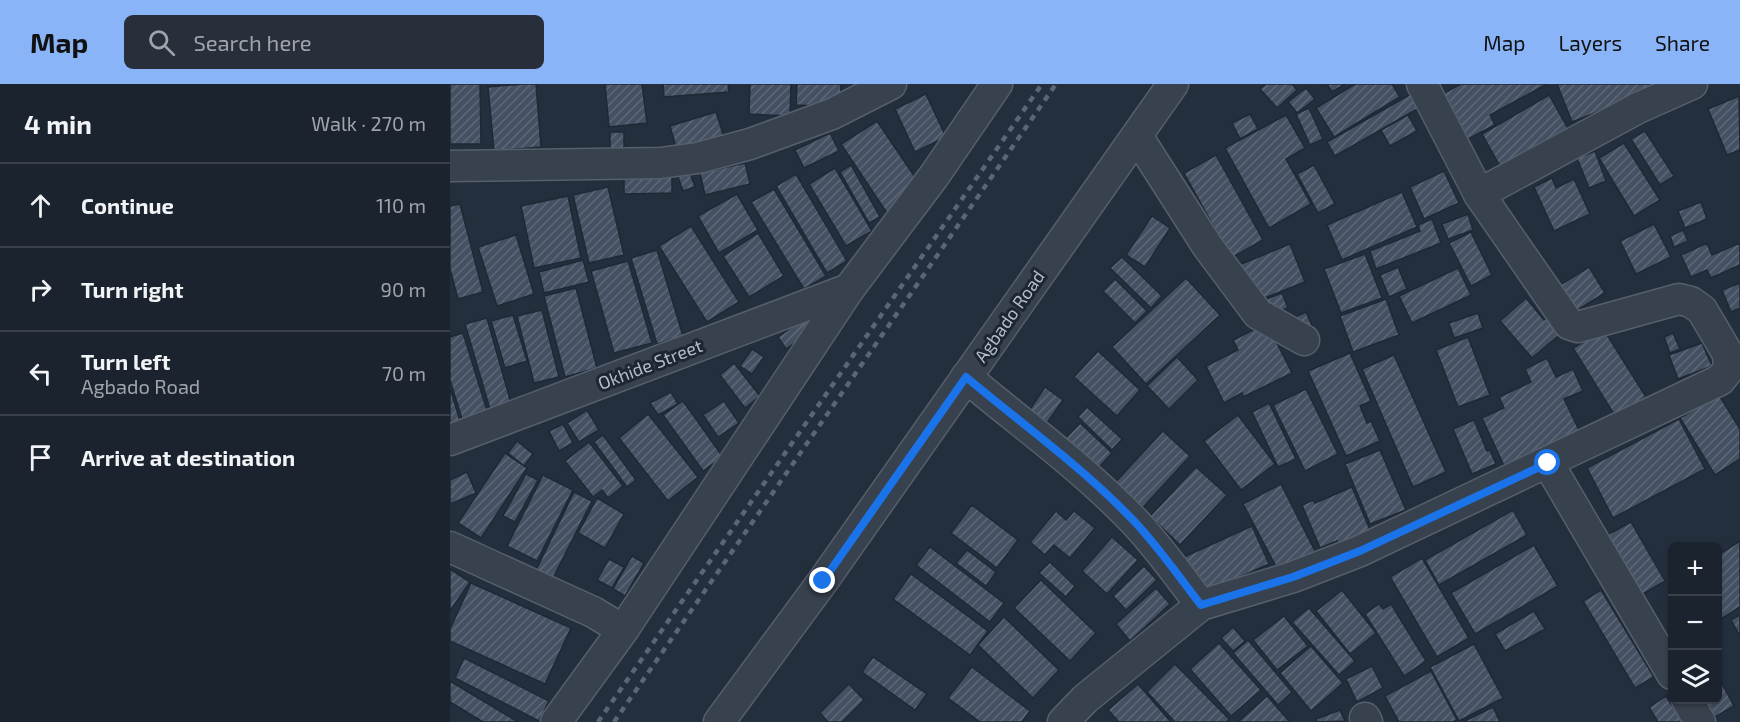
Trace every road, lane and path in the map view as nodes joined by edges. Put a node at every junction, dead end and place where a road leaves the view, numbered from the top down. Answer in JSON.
{"nodes":[{"id":1,"x":891,"y":84,"type":"edge"},
{"id":2,"x":996,"y":84,"type":"edge"},
{"id":3,"x":1173,"y":84,"type":"edge"},
{"id":4,"x":1422,"y":84,"type":"edge"},
{"id":5,"x":1692,"y":84,"type":"edge"},
{"id":6,"x":1137,"y":136,"type":"junction"},
{"id":7,"x":450,"y":166,"type":"edge"},
{"id":8,"x":1479,"y":194,"type":"junction"},
{"id":9,"x":849,"y":289,"type":"junction"},
{"id":10,"x":1304,"y":339,"type":"dead end"},
{"id":11,"x":966,"y":377,"type":"junction"},
{"id":12,"x":450,"y":440,"type":"edge"},
{"id":13,"x":1548,"y":463,"type":"junction"},
{"id":14,"x":450,"y":547,"type":"edge"},
{"id":15,"x":1201,"y":605,"type":"junction"},
{"id":16,"x":622,"y":630,"type":"junction"},
{"id":17,"x":1668,"y":667,"type":"edge"},
{"id":18,"x":1690,"y":704,"type":"edge"},
{"id":19,"x":556,"y":722,"type":"edge"},
{"id":20,"x":719,"y":722,"type":"edge"},
{"id":21,"x":1063,"y":722,"type":"edge"},
{"id":22,"x":1700,"y":722,"type":"edge"}],
"edges":[{"from":1,"to":7,"type":"street"},
{"from":2,"to":9,"type":"street"},
{"from":3,"to":6,"type":"street","name":"Agbado Road"},
{"from":4,"to":8,"type":"street"},
{"from":5,"to":8,"type":"street"},
{"from":6,"to":10,"type":"street"},
{"from":6,"to":11,"type":"street","name":"Agbado Road"},
{"from":8,"to":13,"type":"street"},
{"from":9,"to":12,"type":"street","name":"Okhide Street"},
{"from":9,"to":16,"type":"street"},
{"from":11,"to":15,"type":"street"},
{"from":11,"to":20,"type":"street","name":"Agbado Road"},
{"from":13,"to":15,"type":"street"},
{"from":13,"to":17,"type":"street"},
{"from":14,"to":16,"type":"street"},
{"from":15,"to":21,"type":"street"},
{"from":16,"to":19,"type":"street"},
{"from":18,"to":22,"type":"street"}]}
